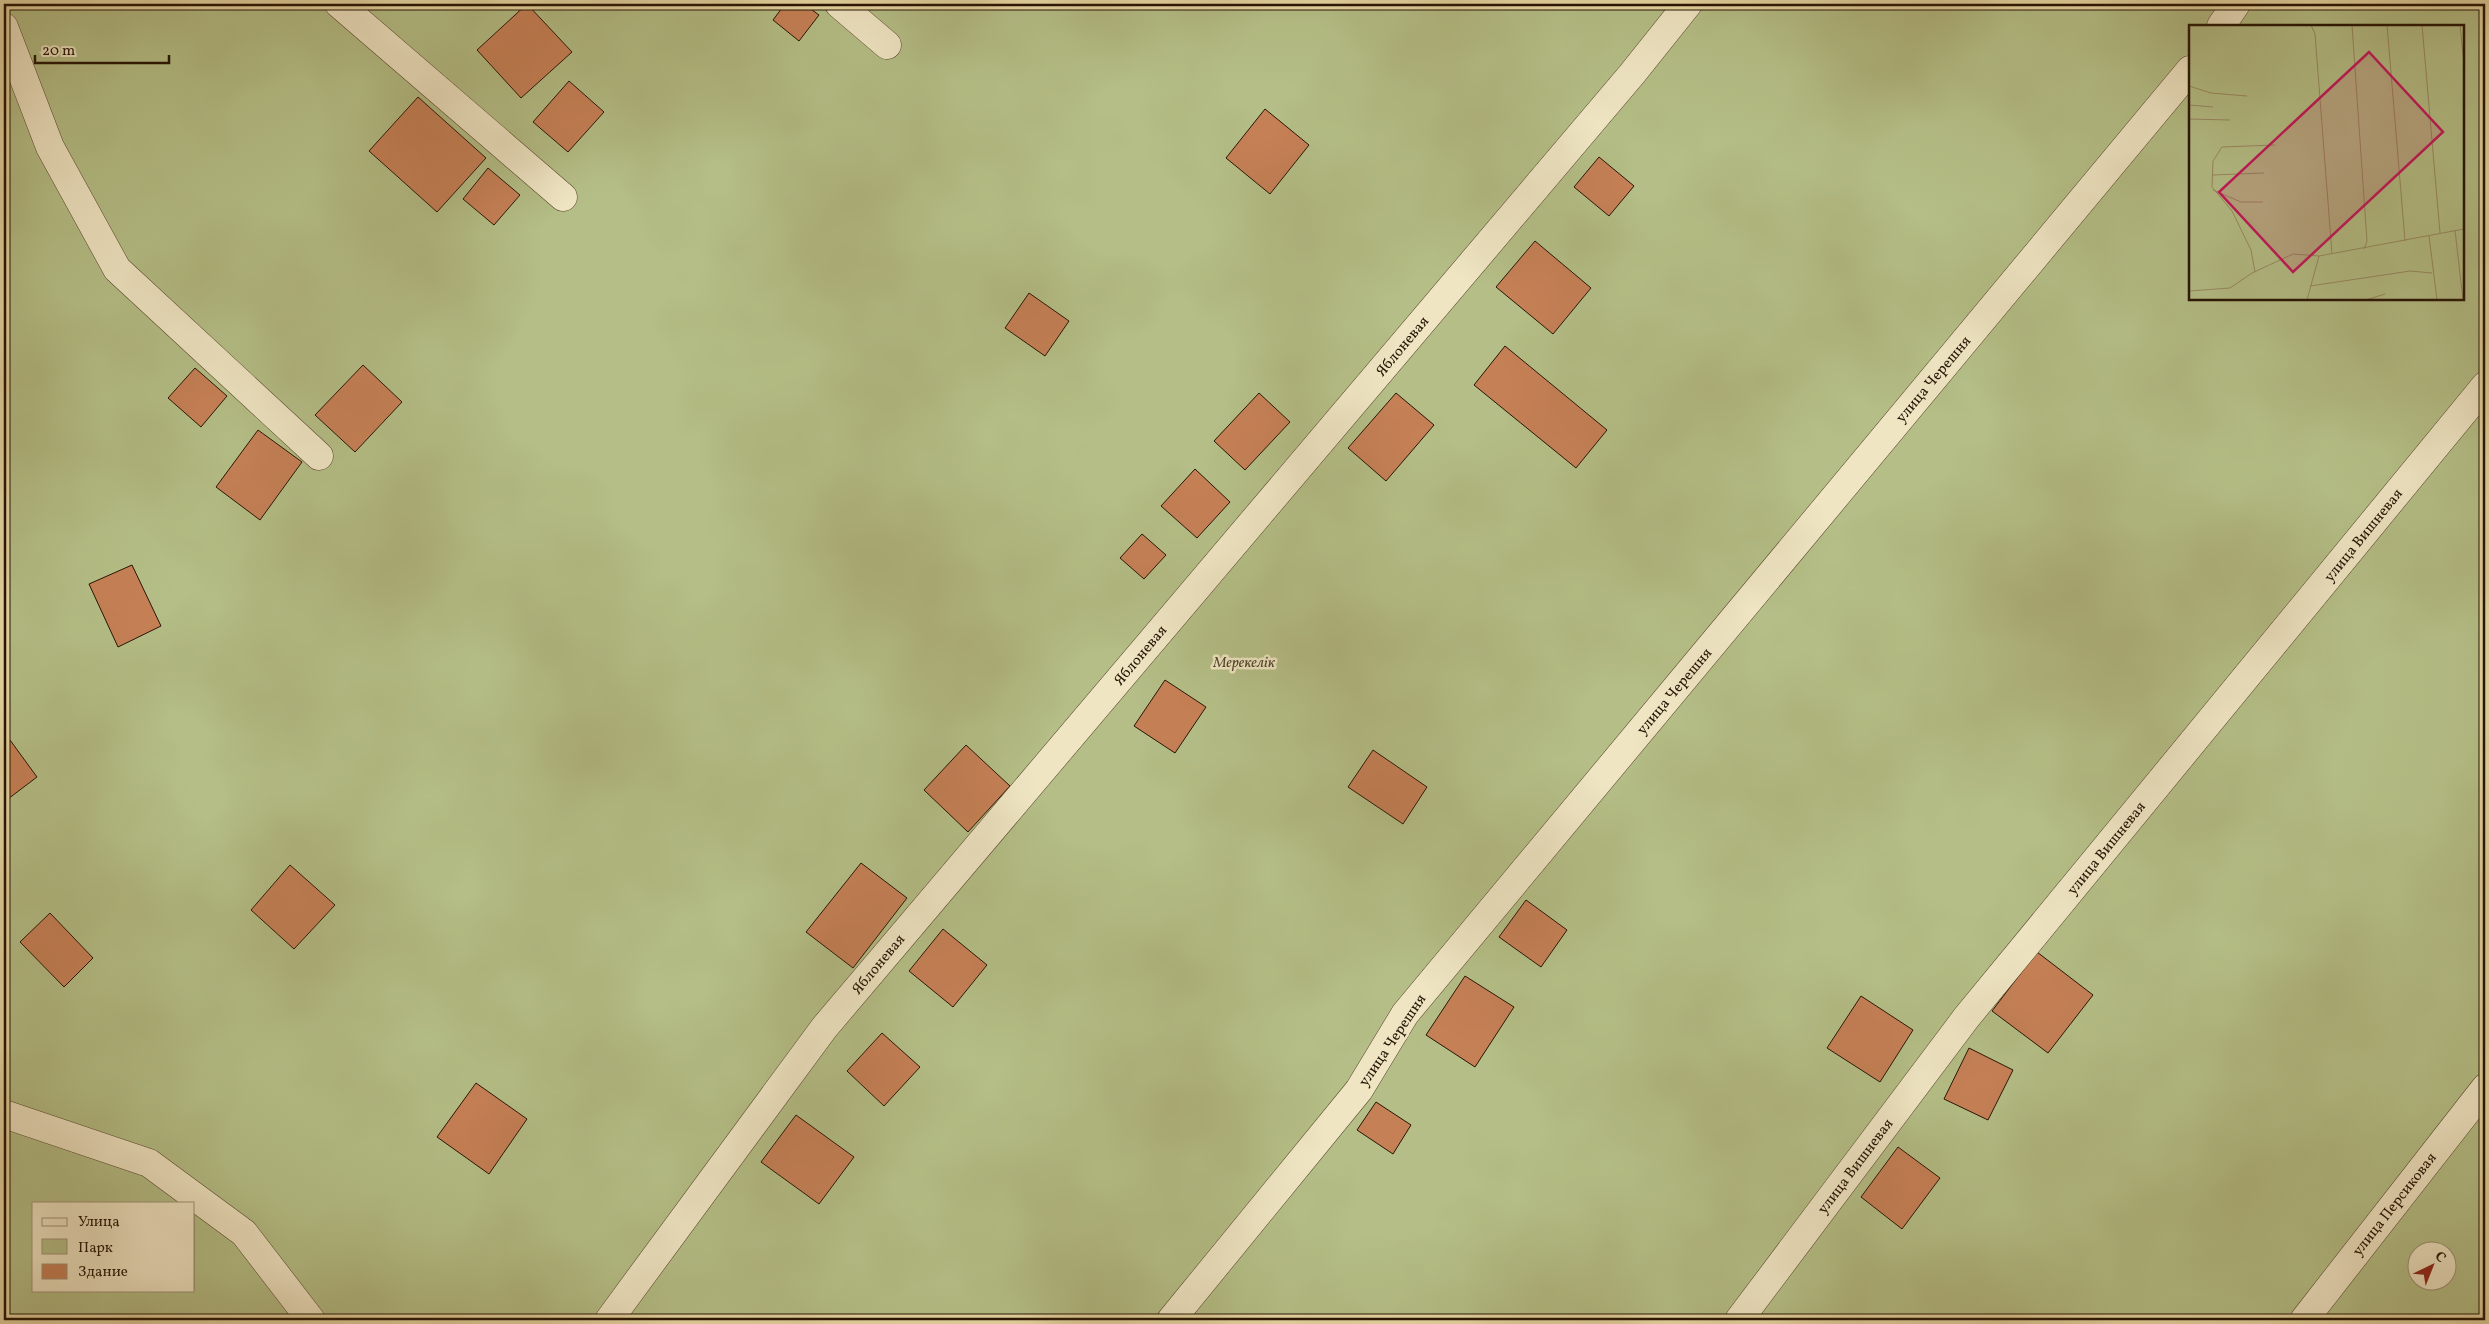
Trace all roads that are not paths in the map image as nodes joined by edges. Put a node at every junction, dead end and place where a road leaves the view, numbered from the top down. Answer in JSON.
{"nodes":[{"id":1,"x":339,"y":4,"type":"edge"},
{"id":2,"x":840,"y":4,"type":"edge"},
{"id":3,"x":1688,"y":4,"type":"edge"},
{"id":4,"x":2236,"y":4,"type":"edge"},
{"id":5,"x":2222,"y":25,"type":"edge"},
{"id":6,"x":4,"y":27,"type":"edge"},
{"id":7,"x":888,"y":45,"type":"dead end"},
{"id":8,"x":2189,"y":71,"type":"edge"},
{"id":9,"x":563,"y":197,"type":"dead end"},
{"id":10,"x":2485,"y":386,"type":"edge"},
{"id":11,"x":319,"y":456,"type":"dead end"},
{"id":12,"x":2485,"y":1088,"type":"edge"},
{"id":13,"x":4,"y":1114,"type":"edge"},
{"id":14,"x":311,"y":1320,"type":"edge"},
{"id":15,"x":609,"y":1320,"type":"edge"},
{"id":16,"x":1171,"y":1320,"type":"edge"},
{"id":17,"x":1739,"y":1320,"type":"edge"},
{"id":18,"x":2304,"y":1320,"type":"edge"}],
"edges":[{"from":1,"to":9,"type":"street"},
{"from":2,"to":7,"type":"street"},
{"from":3,"to":15,"type":"street","name":"Яблоневая"},
{"from":4,"to":5,"type":"street"},
{"from":6,"to":11,"type":"street"},
{"from":8,"to":16,"type":"street","name":"улица Черешня"},
{"from":10,"to":17,"type":"street","name":"улица Вишневая"},
{"from":12,"to":18,"type":"street","name":"улица Персиковая"},
{"from":13,"to":14,"type":"street"}]}
